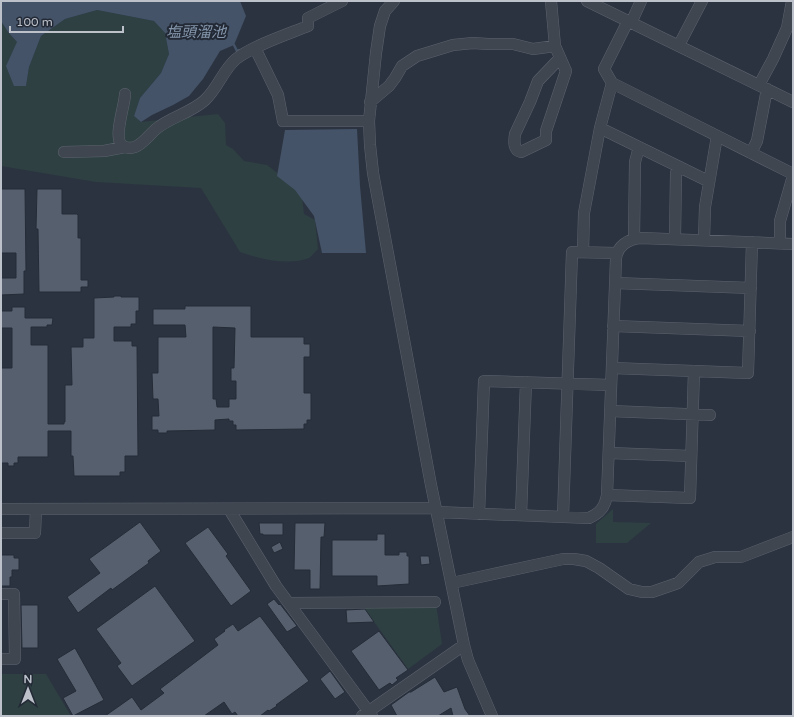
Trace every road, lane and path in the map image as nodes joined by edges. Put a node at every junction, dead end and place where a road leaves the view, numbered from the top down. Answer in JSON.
{"nodes":[{"id":1,"x":342,"y":1,"type":"edge"},
{"id":2,"x":394,"y":1,"type":"edge"},
{"id":3,"x":552,"y":1,"type":"edge"},
{"id":4,"x":587,"y":1,"type":"edge"},
{"id":5,"x":642,"y":1,"type":"edge"},
{"id":6,"x":702,"y":1,"type":"edge"},
{"id":7,"x":792,"y":1,"type":"edge"},
{"id":8,"x":629,"y":22,"type":"junction"},
{"id":9,"x":679,"y":45,"type":"junction"},
{"id":10,"x":554,"y":46,"type":"junction"},
{"id":11,"x":255,"y":48,"type":"junction"},
{"id":12,"x":560,"y":58,"type":"junction"},
{"id":13,"x":612,"y":83,"type":"junction"},
{"id":14,"x":763,"y":87,"type":"junction"},
{"id":15,"x":125,"y":94,"type":"dead end"},
{"id":16,"x":370,"y":102,"type":"junction"},
{"id":17,"x":793,"y":102,"type":"edge"},
{"id":18,"x":369,"y":121,"type":"junction"},
{"id":19,"x":600,"y":128,"type":"junction"},
{"id":20,"x":717,"y":136,"type":"junction"},
{"id":21,"x":639,"y":147,"type":"junction"},
{"id":22,"x":125,"y":148,"type":"junction"},
{"id":23,"x":64,"y":152,"type":"dead end"},
{"id":24,"x":751,"y":153,"type":"junction"},
{"id":25,"x":680,"y":167,"type":"junction"},
{"id":26,"x":793,"y":175,"type":"edge"},
{"id":27,"x":708,"y":181,"type":"junction"},
{"id":28,"x":634,"y":239,"type":"junction"},
{"id":29,"x":675,"y":239,"type":"junction"},
{"id":30,"x":704,"y":240,"type":"junction"},
{"id":31,"x":752,"y":242,"type":"junction"},
{"id":32,"x":780,"y":243,"type":"junction"},
{"id":33,"x":793,"y":244,"type":"edge"},
{"id":34,"x":583,"y":252,"type":"junction"},
{"id":35,"x":616,"y":253,"type":"junction"},
{"id":36,"x":615,"y":283,"type":"junction"},
{"id":37,"x":751,"y":288,"type":"junction"},
{"id":38,"x":613,"y":326,"type":"junction"},
{"id":39,"x":750,"y":331,"type":"junction"},
{"id":40,"x":612,"y":368,"type":"junction"},
{"id":41,"x":694,"y":371,"type":"junction"},
{"id":42,"x":526,"y":382,"type":"junction"},
{"id":43,"x":568,"y":384,"type":"junction"},
{"id":44,"x":611,"y":385,"type":"junction"},
{"id":45,"x":610,"y":411,"type":"junction"},
{"id":46,"x":692,"y":414,"type":"junction"},
{"id":47,"x":710,"y":415,"type":"dead end"},
{"id":48,"x":609,"y":453,"type":"junction"},
{"id":49,"x":691,"y":456,"type":"junction"},
{"id":50,"x":607,"y":495,"type":"junction"},
{"id":51,"x":1,"y":509,"type":"edge"},
{"id":52,"x":36,"y":509,"type":"junction"},
{"id":53,"x":229,"y":509,"type":"junction"},
{"id":54,"x":436,"y":510,"type":"junction"},
{"id":55,"x":479,"y":514,"type":"junction"},
{"id":56,"x":521,"y":515,"type":"junction"},
{"id":57,"x":563,"y":517,"type":"junction"},
{"id":58,"x":1,"y":534,"type":"edge"},
{"id":59,"x":793,"y":537,"type":"edge"},
{"id":60,"x":452,"y":583,"type":"junction"},
{"id":61,"x":1,"y":594,"type":"edge"},
{"id":62,"x":435,"y":602,"type":"dead end"},
{"id":63,"x":289,"y":603,"type":"junction"},
{"id":64,"x":464,"y":645,"type":"junction"},
{"id":65,"x":1,"y":659,"type":"edge"},
{"id":66,"x":368,"y":714,"type":"edge"},
{"id":67,"x":492,"y":716,"type":"edge"}],
"edges":[{"from":1,"to":11,"type":"street"},
{"from":2,"to":16,"type":"street"},
{"from":3,"to":10,"type":"street"},
{"from":4,"to":8,"type":"street"},
{"from":5,"to":8,"type":"street"},
{"from":6,"to":9,"type":"street"},
{"from":7,"to":14,"type":"street"},
{"from":8,"to":9,"type":"street"},
{"from":8,"to":13,"type":"street"},
{"from":9,"to":14,"type":"street"},
{"from":10,"to":12,"type":"street"},
{"from":10,"to":16,"type":"street"},
{"from":11,"to":18,"type":"street"},
{"from":11,"to":22,"type":"street"},
{"from":12,"to":12,"type":"street"},
{"from":13,"to":19,"type":"street"},
{"from":13,"to":20,"type":"street"},
{"from":14,"to":17,"type":"street"},
{"from":14,"to":24,"type":"street"},
{"from":15,"to":22,"type":"street"},
{"from":16,"to":18,"type":"street"},
{"from":18,"to":54,"type":"street"},
{"from":19,"to":21,"type":"street"},
{"from":19,"to":34,"type":"street"},
{"from":20,"to":24,"type":"street"},
{"from":20,"to":27,"type":"street"},
{"from":21,"to":25,"type":"street"},
{"from":21,"to":28,"type":"street"},
{"from":22,"to":23,"type":"street"},
{"from":24,"to":26,"type":"street"},
{"from":25,"to":27,"type":"street"},
{"from":25,"to":29,"type":"street"},
{"from":26,"to":32,"type":"street"},
{"from":27,"to":30,"type":"street"},
{"from":28,"to":29,"type":"street"},
{"from":28,"to":35,"type":"street"},
{"from":29,"to":30,"type":"street"},
{"from":30,"to":31,"type":"street"},
{"from":31,"to":32,"type":"street"},
{"from":31,"to":37,"type":"street"},
{"from":32,"to":33,"type":"street"},
{"from":34,"to":35,"type":"street"},
{"from":34,"to":43,"type":"street"},
{"from":35,"to":36,"type":"street"},
{"from":36,"to":37,"type":"street"},
{"from":36,"to":38,"type":"street"},
{"from":37,"to":39,"type":"street"},
{"from":38,"to":39,"type":"street"},
{"from":38,"to":40,"type":"street"},
{"from":39,"to":41,"type":"street"},
{"from":40,"to":41,"type":"street"},
{"from":40,"to":44,"type":"street"},
{"from":41,"to":46,"type":"street"},
{"from":42,"to":43,"type":"street"},
{"from":42,"to":55,"type":"street"},
{"from":42,"to":56,"type":"street"},
{"from":43,"to":44,"type":"street"},
{"from":43,"to":57,"type":"street"},
{"from":44,"to":45,"type":"street"},
{"from":45,"to":46,"type":"street"},
{"from":45,"to":48,"type":"street"},
{"from":46,"to":47,"type":"street"},
{"from":46,"to":49,"type":"street"},
{"from":48,"to":49,"type":"street"},
{"from":48,"to":50,"type":"street"},
{"from":49,"to":50,"type":"street"},
{"from":50,"to":57,"type":"street"},
{"from":51,"to":52,"type":"street"},
{"from":52,"to":53,"type":"street"},
{"from":52,"to":58,"type":"street"},
{"from":53,"to":54,"type":"street"},
{"from":53,"to":63,"type":"street"},
{"from":54,"to":55,"type":"street"},
{"from":54,"to":60,"type":"street"},
{"from":55,"to":56,"type":"street"},
{"from":56,"to":57,"type":"street"},
{"from":59,"to":60,"type":"street"},
{"from":60,"to":64,"type":"street"},
{"from":61,"to":65,"type":"street"},
{"from":62,"to":63,"type":"street"},
{"from":63,"to":66,"type":"street"},
{"from":64,"to":66,"type":"street"},
{"from":64,"to":67,"type":"street"}]}
